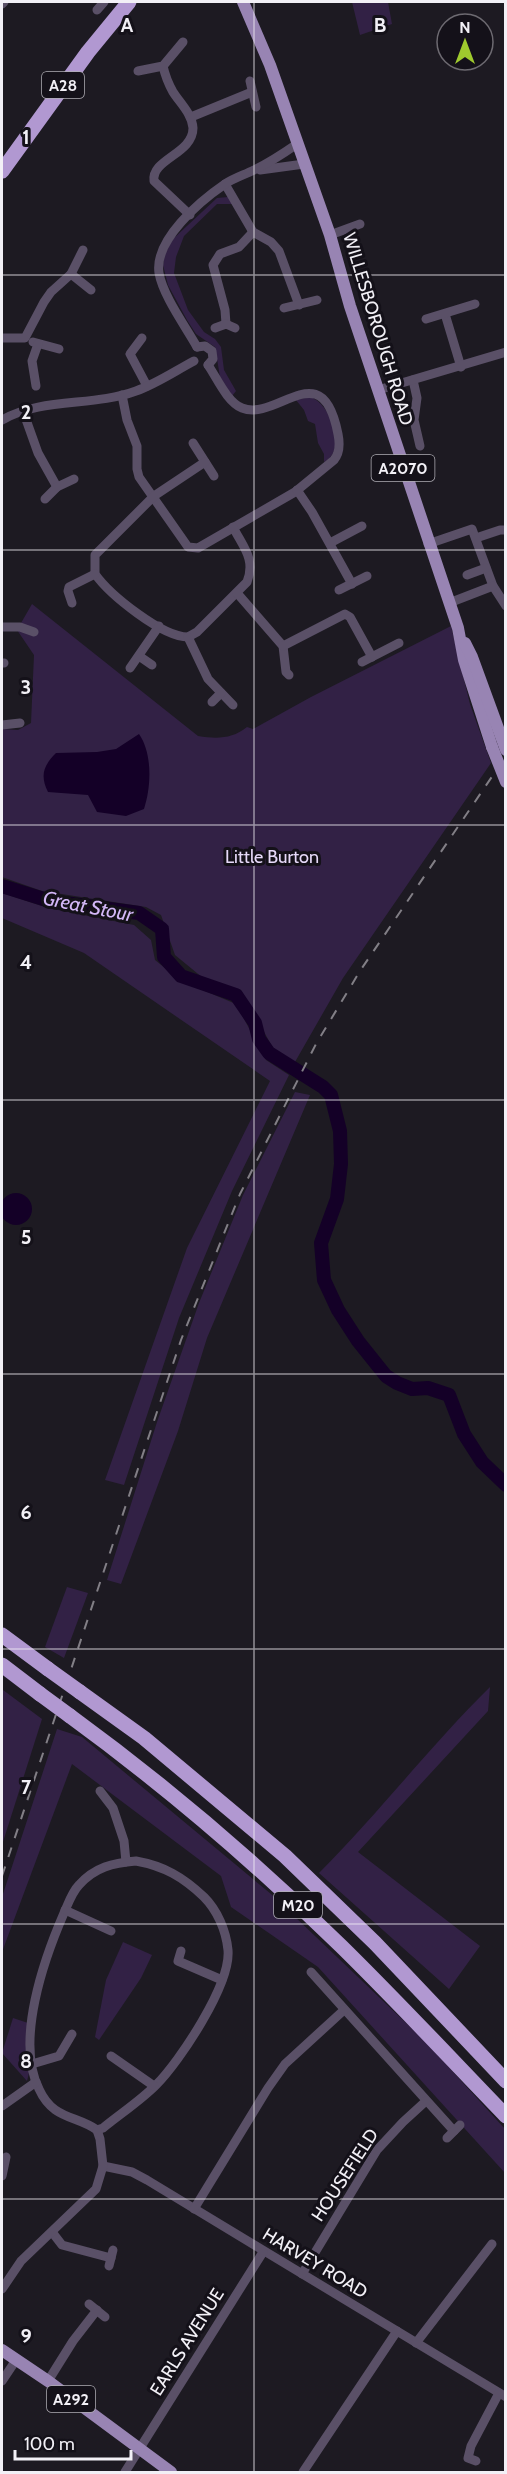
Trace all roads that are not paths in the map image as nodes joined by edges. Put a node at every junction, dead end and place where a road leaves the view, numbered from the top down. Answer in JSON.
{"nodes":[{"id":1,"x":104,"y":2,"type":"edge"},
{"id":2,"x":129,"y":2,"type":"edge"},
{"id":3,"x":243,"y":2,"type":"edge"},
{"id":4,"x":97,"y":10,"type":"dead end"},
{"id":5,"x":183,"y":42,"type":"dead end"},
{"id":6,"x":163,"y":66,"type":"junction"},
{"id":7,"x":138,"y":71,"type":"dead end"},
{"id":8,"x":250,"y":81,"type":"dead end"},
{"id":9,"x":252,"y":92,"type":"junction"},
{"id":10,"x":256,"y":107,"type":"dead end"},
{"id":11,"x":191,"y":117,"type":"junction"},
{"id":12,"x":297,"y":144,"type":"junction"},
{"id":13,"x":304,"y":164,"type":"junction"},
{"id":14,"x":255,"y":170,"type":"junction"},
{"id":15,"x":2,"y":171,"type":"edge"},
{"id":16,"x":225,"y":184,"type":"junction"},
{"id":17,"x":190,"y":215,"type":"junction"},
{"id":18,"x":360,"y":224,"type":"dead end"},
{"id":19,"x":253,"y":232,"type":"junction"},
{"id":20,"x":330,"y":235,"type":"junction"},
{"id":21,"x":83,"y":250,"type":"dead end"},
{"id":22,"x":71,"y":274,"type":"junction"},
{"id":23,"x":91,"y":290,"type":"dead end"},
{"id":24,"x":317,"y":300,"type":"dead end"},
{"id":25,"x":476,"y":304,"type":"dead end"},
{"id":26,"x":299,"y":305,"type":"junction"},
{"id":27,"x":284,"y":308,"type":"dead end"},
{"id":28,"x":445,"y":314,"type":"junction"},
{"id":29,"x":426,"y":319,"type":"dead end"},
{"id":30,"x":226,"y":324,"type":"junction"},
{"id":31,"x":215,"y":328,"type":"dead end"},
{"id":32,"x":235,"y":328,"type":"dead end"},
{"id":33,"x":2,"y":338,"type":"edge"},
{"id":34,"x":25,"y":338,"type":"junction"},
{"id":35,"x":142,"y":338,"type":"dead end"},
{"id":36,"x":38,"y":344,"type":"junction"},
{"id":37,"x":197,"y":347,"type":"junction"},
{"id":38,"x":505,"y":353,"type":"edge"},
{"id":39,"x":130,"y":354,"type":"junction"},
{"id":40,"x":118,"y":358,"type":"dead end"},
{"id":41,"x":53,"y":360,"type":"dead end"},
{"id":42,"x":194,"y":361,"type":"junction"},
{"id":43,"x":208,"y":365,"type":"junction"},
{"id":44,"x":461,"y":367,"type":"junction"},
{"id":45,"x":412,"y":380,"type":"junction"},
{"id":46,"x":36,"y":386,"type":"dead end"},
{"id":47,"x":147,"y":386,"type":"junction"},
{"id":48,"x":378,"y":390,"type":"junction"},
{"id":49,"x":122,"y":394,"type":"junction"},
{"id":50,"x":23,"y":411,"type":"junction"},
{"id":51,"x":2,"y":420,"type":"edge"},
{"id":52,"x":193,"y":443,"type":"dead end"},
{"id":53,"x":420,"y":446,"type":"dead end"},
{"id":54,"x":205,"y":462,"type":"junction"},
{"id":55,"x":214,"y":476,"type":"dead end"},
{"id":56,"x":74,"y":479,"type":"dead end"},
{"id":57,"x":57,"y":487,"type":"junction"},
{"id":58,"x":297,"y":490,"type":"junction"},
{"id":59,"x":154,"y":496,"type":"junction"},
{"id":60,"x":45,"y":499,"type":"dead end"},
{"id":61,"x":362,"y":526,"type":"dead end"},
{"id":62,"x":233,"y":527,"type":"junction"},
{"id":63,"x":506,"y":530,"type":"edge"},
{"id":64,"x":477,"y":538,"type":"junction"},
{"id":65,"x":330,"y":543,"type":"junction"},
{"id":66,"x":428,"y":544,"type":"junction"},
{"id":67,"x":486,"y":568,"type":"junction"},
{"id":68,"x":94,"y":574,"type":"junction"},
{"id":69,"x":467,"y":575,"type":"dead end"},
{"id":70,"x":366,"y":576,"type":"dead end"},
{"id":71,"x":352,"y":584,"type":"junction"},
{"id":72,"x":492,"y":586,"type":"junction"},
{"id":73,"x":339,"y":590,"type":"dead end"},
{"id":74,"x":237,"y":593,"type":"junction"},
{"id":75,"x":72,"y":603,"type":"dead end"},
{"id":76,"x":449,"y":603,"type":"junction"},
{"id":77,"x":506,"y":606,"type":"edge"},
{"id":78,"x":159,"y":626,"type":"junction"},
{"id":79,"x":2,"y":627,"type":"edge"},
{"id":80,"x":34,"y":632,"type":"dead end"},
{"id":81,"x":188,"y":637,"type":"junction"},
{"id":82,"x":399,"y":643,"type":"dead end"},
{"id":83,"x":283,"y":646,"type":"junction"},
{"id":84,"x":140,"y":656,"type":"junction"},
{"id":85,"x":372,"y":657,"type":"junction"},
{"id":86,"x":362,"y":662,"type":"dead end"},
{"id":87,"x":152,"y":665,"type":"dead end"},
{"id":88,"x":130,"y":668,"type":"dead end"},
{"id":89,"x":289,"y":675,"type":"dead end"},
{"id":90,"x":221,"y":693,"type":"junction"},
{"id":91,"x":212,"y":702,"type":"dead end"},
{"id":92,"x":234,"y":705,"type":"dead end"},
{"id":93,"x":20,"y":723,"type":"dead end"},
{"id":94,"x":2,"y":724,"type":"edge"},
{"id":95,"x":500,"y":745,"type":"edge"},
{"id":96,"x":506,"y":782,"type":"edge"},
{"id":97,"x":2,"y":1635,"type":"edge"},
{"id":98,"x":2,"y":1665,"type":"edge"},
{"id":99,"x":102,"y":1797,"type":"dead end"},
{"id":100,"x":126,"y":1862,"type":"junction"},
{"id":101,"x":65,"y":1910,"type":"junction"},
{"id":102,"x":111,"y":1931,"type":"dead end"},
{"id":103,"x":181,"y":1951,"type":"dead end"},
{"id":104,"x":311,"y":1972,"type":"dead end"},
{"id":105,"x":222,"y":1980,"type":"junction"},
{"id":106,"x":344,"y":2010,"type":"junction"},
{"id":107,"x":72,"y":2034,"type":"dead end"},
{"id":108,"x":111,"y":2056,"type":"dead end"},
{"id":109,"x":32,"y":2064,"type":"junction"},
{"id":110,"x":506,"y":2081,"type":"edge"},
{"id":111,"x":36,"y":2082,"type":"junction"},
{"id":112,"x":154,"y":2086,"type":"junction"},
{"id":113,"x":426,"y":2101,"type":"junction"},
{"id":114,"x":2,"y":2106,"type":"edge"},
{"id":115,"x":506,"y":2116,"type":"edge"},
{"id":116,"x":97,"y":2130,"type":"junction"},
{"id":117,"x":453,"y":2131,"type":"dead end"},
{"id":118,"x":104,"y":2166,"type":"junction"},
{"id":119,"x":194,"y":2209,"type":"junction"},
{"id":120,"x":52,"y":2232,"type":"junction"},
{"id":121,"x":492,"y":2244,"type":"dead end"},
{"id":122,"x":263,"y":2252,"type":"junction"},
{"id":123,"x":111,"y":2258,"type":"dead end"},
{"id":124,"x":302,"y":2274,"type":"junction"},
{"id":125,"x":3,"y":2282,"type":"edge"},
{"id":126,"x":105,"y":2317,"type":"dead end"},
{"id":127,"x":397,"y":2331,"type":"junction"},
{"id":128,"x":416,"y":2343,"type":"junction"},
{"id":129,"x":2,"y":2350,"type":"edge"},
{"id":130,"x":16,"y":2360,"type":"junction"},
{"id":131,"x":2,"y":2381,"type":"edge"},
{"id":132,"x":48,"y":2381,"type":"junction"},
{"id":133,"x":502,"y":2395,"type":"edge"},
{"id":134,"x":139,"y":2450,"type":"junction"},
{"id":135,"x":477,"y":2462,"type":"dead end"},
{"id":136,"x":125,"y":2472,"type":"edge"},
{"id":137,"x":171,"y":2472,"type":"edge"},
{"id":138,"x":303,"y":2472,"type":"edge"}],
"edges":[{"from":1,"to":4,"type":"street"},
{"from":2,"to":15,"type":"highway","number":"A28"},
{"from":3,"to":12,"type":"main road","number":"A2070"},
{"from":5,"to":6,"type":"street"},
{"from":6,"to":7,"type":"street"},
{"from":6,"to":11,"type":"street"},
{"from":8,"to":9,"type":"street"},
{"from":9,"to":10,"type":"street"},
{"from":9,"to":11,"type":"street"},
{"from":11,"to":17,"type":"street"},
{"from":12,"to":13,"type":"main road","name":"WILLESBOROUGH ROAD","number":"A2070"},
{"from":12,"to":14,"type":"street"},
{"from":13,"to":14,"type":"street"},
{"from":13,"to":20,"type":"main road","name":"WILLESBOROUGH ROAD","number":"A2070"},
{"from":14,"to":16,"type":"street"},
{"from":16,"to":17,"type":"street"},
{"from":16,"to":19,"type":"street"},
{"from":17,"to":37,"type":"street"},
{"from":18,"to":20,"type":"street"},
{"from":19,"to":26,"type":"street"},
{"from":19,"to":30,"type":"street"},
{"from":20,"to":48,"type":"main road","name":"WILLESBOROUGH ROAD","number":"A2070"},
{"from":21,"to":22,"type":"street"},
{"from":22,"to":23,"type":"street"},
{"from":22,"to":34,"type":"street"},
{"from":24,"to":26,"type":"street"},
{"from":25,"to":28,"type":"street"},
{"from":26,"to":27,"type":"street"},
{"from":28,"to":29,"type":"street"},
{"from":28,"to":44,"type":"street"},
{"from":30,"to":31,"type":"street"},
{"from":30,"to":32,"type":"street"},
{"from":33,"to":34,"type":"street"},
{"from":34,"to":36,"type":"street"},
{"from":35,"to":39,"type":"street"},
{"from":36,"to":41,"type":"street"},
{"from":36,"to":46,"type":"street"},
{"from":37,"to":42,"type":"street"},
{"from":37,"to":43,"type":"street"},
{"from":38,"to":44,"type":"street"},
{"from":39,"to":40,"type":"street"},
{"from":39,"to":47,"type":"street"},
{"from":42,"to":43,"type":"street"},
{"from":42,"to":47,"type":"street"},
{"from":43,"to":58,"type":"street"},
{"from":44,"to":45,"type":"street"},
{"from":45,"to":48,"type":"street"},
{"from":45,"to":53,"type":"street"},
{"from":47,"to":49,"type":"street"},
{"from":48,"to":66,"type":"main road","name":"WILLESBOROUGH ROAD","number":"A2070"},
{"from":49,"to":50,"type":"street"},
{"from":49,"to":59,"type":"street"},
{"from":50,"to":51,"type":"street"},
{"from":50,"to":57,"type":"street"},
{"from":52,"to":54,"type":"street"},
{"from":54,"to":55,"type":"street"},
{"from":54,"to":59,"type":"street"},
{"from":56,"to":57,"type":"street"},
{"from":57,"to":60,"type":"street"},
{"from":58,"to":62,"type":"street"},
{"from":58,"to":65,"type":"street"},
{"from":59,"to":62,"type":"street"},
{"from":59,"to":68,"type":"street"},
{"from":61,"to":65,"type":"street"},
{"from":62,"to":74,"type":"street"},
{"from":63,"to":64,"type":"street"},
{"from":64,"to":66,"type":"street"},
{"from":64,"to":67,"type":"street"},
{"from":65,"to":71,"type":"street"},
{"from":66,"to":76,"type":"main road","name":"WILLESBOROUGH ROAD","number":"A2070"},
{"from":67,"to":69,"type":"street"},
{"from":67,"to":72,"type":"street"},
{"from":68,"to":75,"type":"street"},
{"from":68,"to":78,"type":"street"},
{"from":70,"to":71,"type":"street"},
{"from":71,"to":73,"type":"street"},
{"from":72,"to":76,"type":"street"},
{"from":72,"to":77,"type":"street"},
{"from":74,"to":81,"type":"street"},
{"from":74,"to":83,"type":"street"},
{"from":76,"to":95,"type":"main road","name":"WILLESBOROUGH ROAD","number":"A2070"},
{"from":78,"to":81,"type":"street"},
{"from":78,"to":84,"type":"street"},
{"from":79,"to":80,"type":"street"},
{"from":81,"to":90,"type":"street"},
{"from":82,"to":85,"type":"street"},
{"from":83,"to":85,"type":"street"},
{"from":83,"to":89,"type":"street"},
{"from":84,"to":87,"type":"street"},
{"from":84,"to":88,"type":"street"},
{"from":85,"to":86,"type":"street"},
{"from":90,"to":91,"type":"street"},
{"from":90,"to":92,"type":"street"},
{"from":93,"to":94,"type":"street"},
{"from":95,"to":96,"type":"main road","name":"WILLESBOROUGH ROAD","number":"A2070","bridge":true},
{"from":97,"to":110,"type":"highway","number":"M20","bridge":true},
{"from":98,"to":115,"type":"highway","number":"M20","bridge":true},
{"from":99,"to":100,"type":"street"},
{"from":100,"to":101,"type":"street"},
{"from":100,"to":105,"type":"street"},
{"from":101,"to":102,"type":"street"},
{"from":101,"to":109,"type":"street"},
{"from":103,"to":105,"type":"street"},
{"from":104,"to":106,"type":"street"},
{"from":105,"to":112,"type":"street"},
{"from":106,"to":113,"type":"street"},
{"from":106,"to":119,"type":"street"},
{"from":107,"to":109,"type":"street"},
{"from":108,"to":112,"type":"street"},
{"from":109,"to":111,"type":"street"},
{"from":111,"to":114,"type":"street"},
{"from":111,"to":116,"type":"street"},
{"from":112,"to":116,"type":"street"},
{"from":113,"to":117,"type":"street"},
{"from":113,"to":124,"type":"street","name":"HOUSEFIELD"},
{"from":116,"to":118,"type":"street"},
{"from":118,"to":119,"type":"street","name":"HARVEY ROAD"},
{"from":118,"to":120,"type":"street"},
{"from":119,"to":122,"type":"street","name":"HARVEY ROAD"},
{"from":120,"to":123,"type":"street"},
{"from":120,"to":125,"type":"street"},
{"from":121,"to":128,"type":"street"},
{"from":122,"to":124,"type":"street","name":"HARVEY ROAD"},
{"from":122,"to":134,"type":"street","name":"EARLS AVENUE"},
{"from":124,"to":127,"type":"street","name":"HARVEY ROAD"},
{"from":126,"to":132,"type":"street"},
{"from":127,"to":128,"type":"street","name":"HARVEY ROAD"},
{"from":127,"to":138,"type":"street"},
{"from":128,"to":133,"type":"street","name":"HARVEY ROAD"},
{"from":129,"to":130,"type":"main road","number":"A292"},
{"from":130,"to":131,"type":"street"},
{"from":130,"to":132,"type":"main road","number":"A292"},
{"from":132,"to":134,"type":"main road","number":"A292"},
{"from":133,"to":135,"type":"street"},
{"from":134,"to":136,"type":"street","name":"EARLS AVENUE"},
{"from":134,"to":137,"type":"main road","number":"A292"}]}
